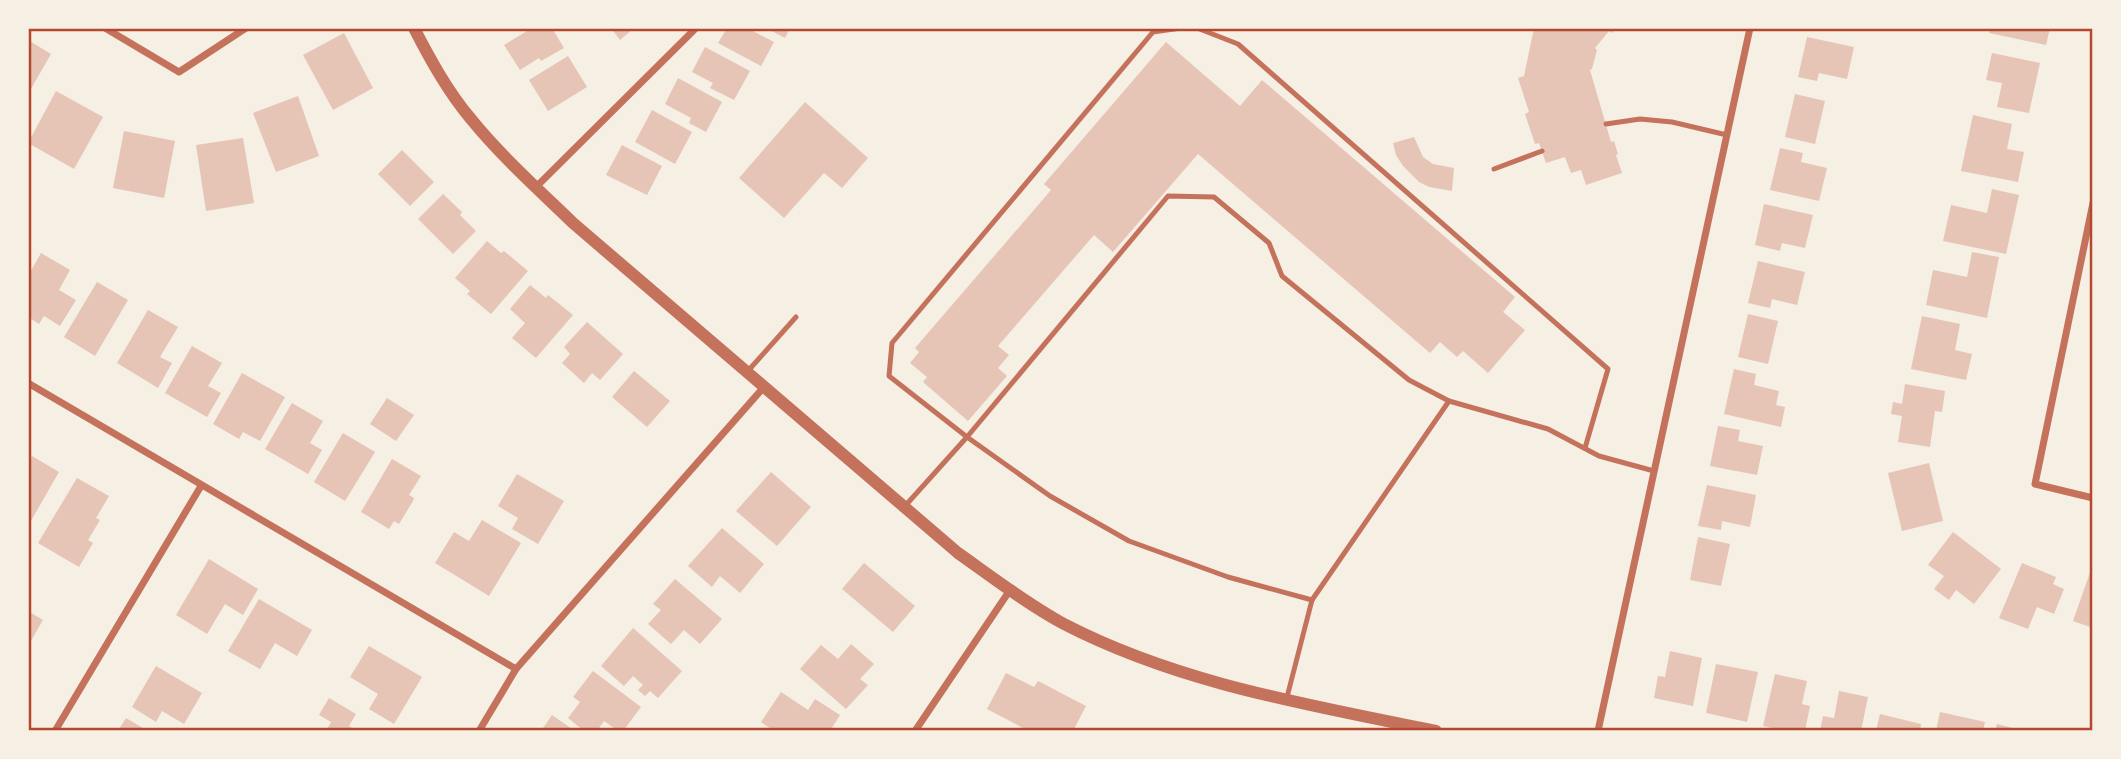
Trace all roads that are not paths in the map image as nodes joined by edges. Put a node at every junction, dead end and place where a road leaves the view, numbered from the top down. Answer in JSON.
{"nodes":[{"id":1,"x":105,"y":28,"type":"edge"},
{"id":2,"x":246,"y":28,"type":"edge"},
{"id":3,"x":414,"y":28,"type":"edge"},
{"id":4,"x":696,"y":28,"type":"edge"},
{"id":5,"x":1181,"y":28,"type":"edge"},
{"id":6,"x":1197,"y":28,"type":"edge"},
{"id":7,"x":1750,"y":28,"type":"edge"},
{"id":8,"x":1606,"y":124,"type":"dead end"},
{"id":9,"x":1727,"y":135,"type":"junction"},
{"id":10,"x":1542,"y":151,"type":"dead end"},
{"id":11,"x":1494,"y":169,"type":"dead end"},
{"id":12,"x":536,"y":187,"type":"junction"},
{"id":13,"x":2093,"y":203,"type":"edge"},
{"id":14,"x":796,"y":317,"type":"dead end"},
{"id":15,"x":747,"y":373,"type":"junction"},
{"id":16,"x":28,"y":383,"type":"edge"},
{"id":17,"x":763,"y":388,"type":"junction"},
{"id":18,"x":1449,"y":401,"type":"junction"},
{"id":19,"x":967,"y":437,"type":"junction"},
{"id":20,"x":1585,"y":448,"type":"junction"},
{"id":21,"x":1654,"y":471,"type":"junction"},
{"id":22,"x":201,"y":486,"type":"junction"},
{"id":23,"x":2093,"y":498,"type":"edge"},
{"id":24,"x":903,"y":507,"type":"junction"},
{"id":25,"x":1010,"y":590,"type":"junction"},
{"id":26,"x":1312,"y":600,"type":"junction"},
{"id":27,"x":516,"y":669,"type":"junction"},
{"id":28,"x":1286,"y":701,"type":"junction"},
{"id":29,"x":55,"y":731,"type":"edge"},
{"id":30,"x":479,"y":731,"type":"edge"},
{"id":31,"x":915,"y":731,"type":"edge"},
{"id":32,"x":1436,"y":731,"type":"edge"},
{"id":33,"x":1598,"y":731,"type":"edge"}],
"edges":[{"from":1,"to":2,"type":"street"},
{"from":3,"to":12,"type":"street"},
{"from":4,"to":12,"type":"street"},
{"from":5,"to":19,"type":"lane"},
{"from":6,"to":20,"type":"lane"},
{"from":7,"to":9,"type":"street"},
{"from":8,"to":9,"type":"lane"},
{"from":9,"to":21,"type":"street"},
{"from":10,"to":11,"type":"lane"},
{"from":12,"to":15,"type":"street"},
{"from":13,"to":23,"type":"street"},
{"from":14,"to":15,"type":"lane"},
{"from":15,"to":17,"type":"street"},
{"from":16,"to":22,"type":"street"},
{"from":17,"to":24,"type":"street"},
{"from":17,"to":27,"type":"street"},
{"from":18,"to":19,"type":"lane"},
{"from":18,"to":20,"type":"lane"},
{"from":18,"to":26,"type":"lane"},
{"from":19,"to":24,"type":"lane"},
{"from":19,"to":26,"type":"lane"},
{"from":20,"to":21,"type":"lane"},
{"from":21,"to":33,"type":"street"},
{"from":22,"to":27,"type":"street"},
{"from":22,"to":29,"type":"street"},
{"from":24,"to":25,"type":"street"},
{"from":25,"to":28,"type":"street"},
{"from":25,"to":31,"type":"street"},
{"from":26,"to":28,"type":"lane"},
{"from":27,"to":30,"type":"street"},
{"from":28,"to":32,"type":"street"}]}
